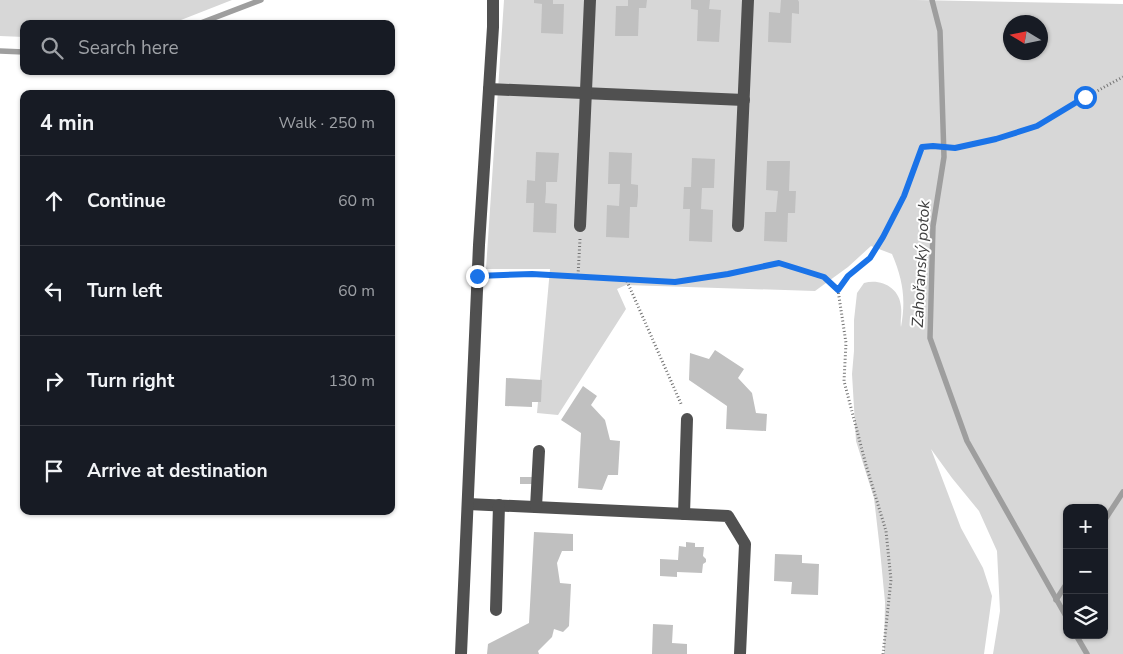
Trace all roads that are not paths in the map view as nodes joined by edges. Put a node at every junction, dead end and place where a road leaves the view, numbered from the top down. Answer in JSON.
{"nodes":[{"id":1,"x":493,"y":0,"type":"edge"},
{"id":2,"x":590,"y":0,"type":"edge"},
{"id":3,"x":748,"y":0,"type":"edge"},
{"id":4,"x":489,"y":89,"type":"junction"},
{"id":5,"x":586,"y":93,"type":"junction"},
{"id":6,"x":744,"y":100,"type":"junction"},
{"id":7,"x":580,"y":226,"type":"road end"},
{"id":8,"x":738,"y":226,"type":"dead end"},
{"id":9,"x":687,"y":419,"type":"road end"},
{"id":10,"x":539,"y":450,"type":"dead end"},
{"id":11,"x":468,"y":504,"type":"junction"},
{"id":12,"x":498,"y":506,"type":"junction"},
{"id":13,"x":536,"y":507,"type":"junction"},
{"id":14,"x":684,"y":514,"type":"junction"},
{"id":15,"x":496,"y":610,"type":"dead end"},
{"id":16,"x":461,"y":654,"type":"edge"},
{"id":17,"x":740,"y":654,"type":"edge"}],
"edges":[{"from":1,"to":4,"type":"street"},
{"from":2,"to":5,"type":"street"},
{"from":3,"to":6,"type":"street"},
{"from":4,"to":5,"type":"street"},
{"from":4,"to":11,"type":"street"},
{"from":5,"to":6,"type":"street"},
{"from":5,"to":7,"type":"street"},
{"from":6,"to":8,"type":"street"},
{"from":9,"to":14,"type":"street"},
{"from":10,"to":13,"type":"street"},
{"from":11,"to":12,"type":"street"},
{"from":11,"to":16,"type":"street"},
{"from":12,"to":13,"type":"street"},
{"from":12,"to":15,"type":"street"},
{"from":13,"to":14,"type":"street"},
{"from":14,"to":17,"type":"street"}]}
